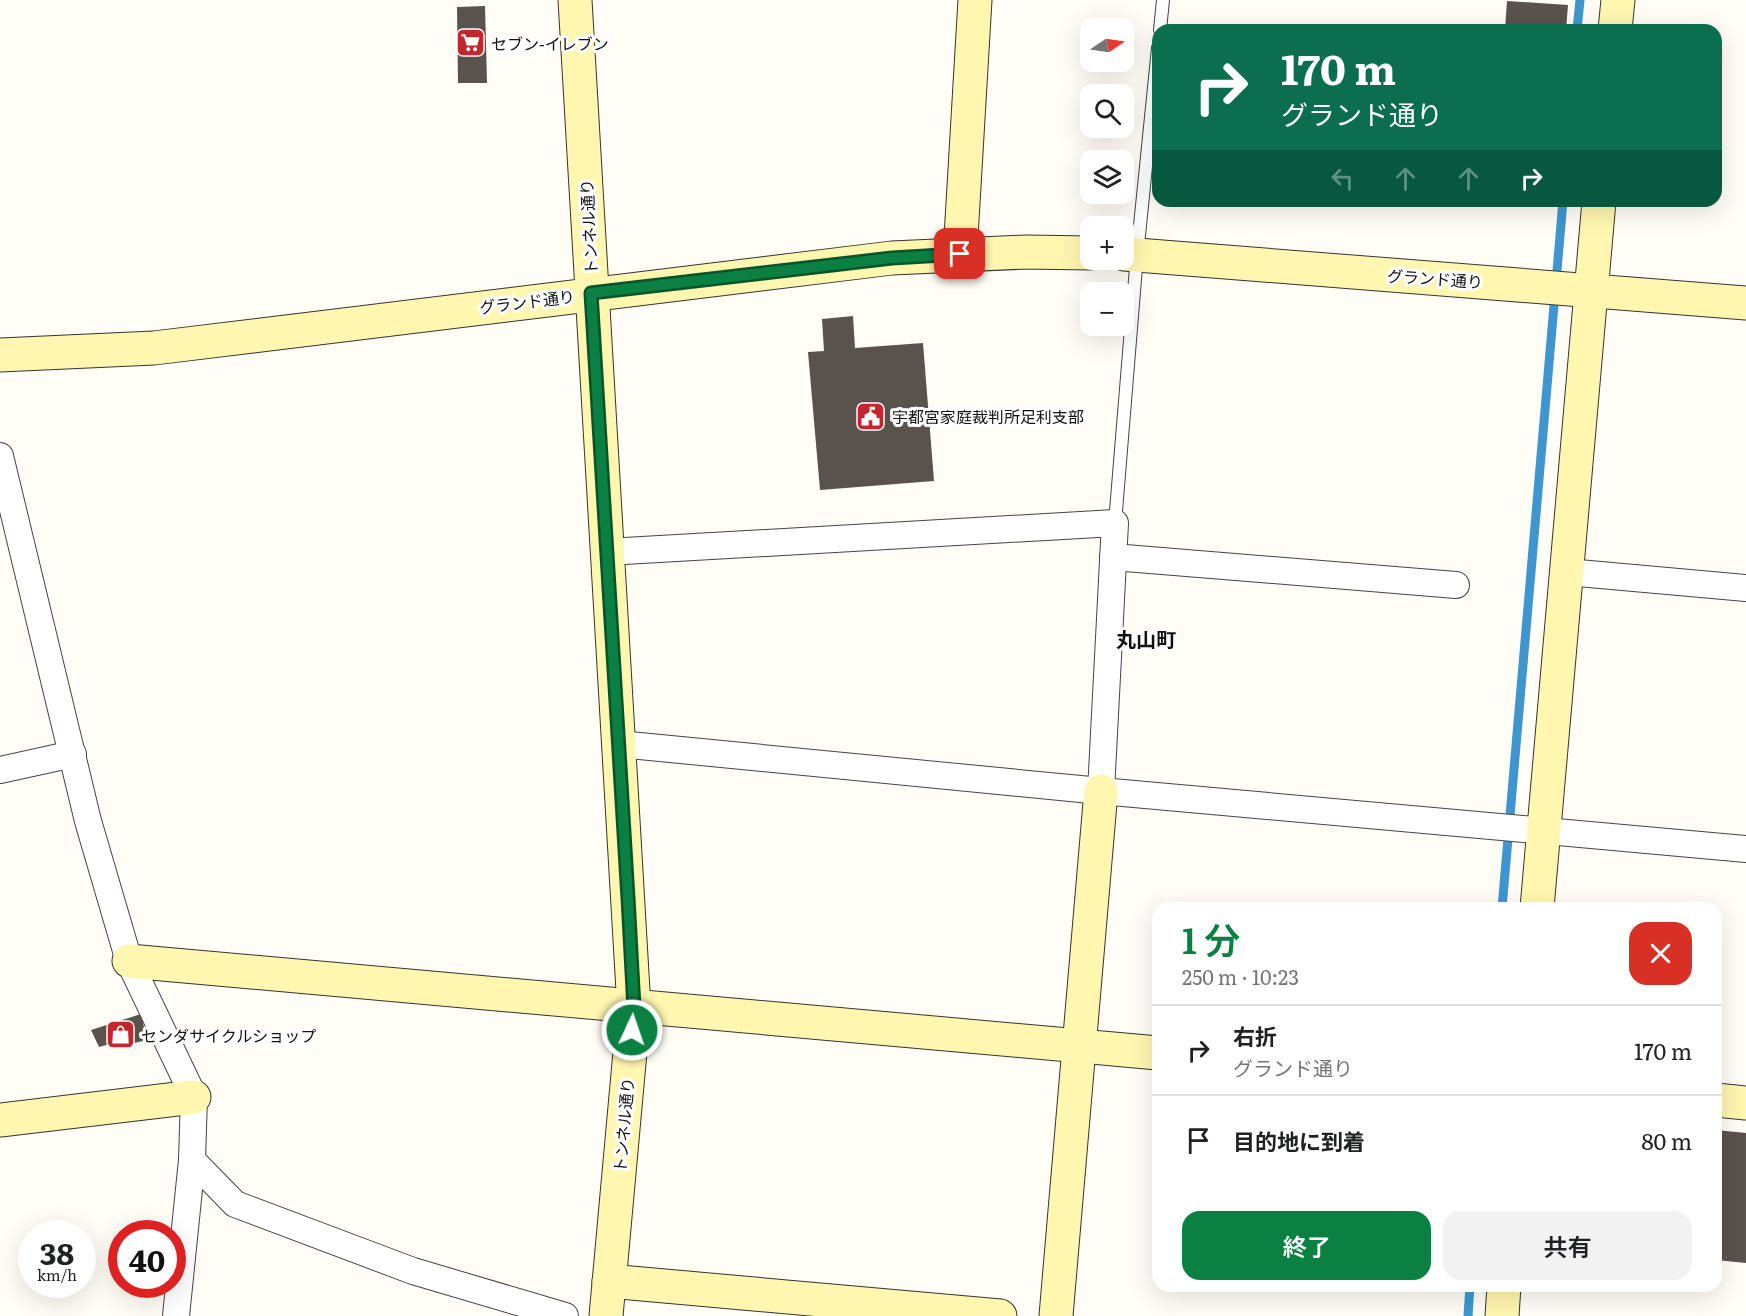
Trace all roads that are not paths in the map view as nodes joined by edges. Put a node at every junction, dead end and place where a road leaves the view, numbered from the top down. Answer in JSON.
{"nodes":[{"id":1,"x":575,"y":0,"type":"edge"},
{"id":2,"x":975,"y":0,"type":"edge"},
{"id":3,"x":1163,"y":0,"type":"edge"},
{"id":4,"x":1618,"y":0,"type":"edge"},
{"id":5,"x":1161,"y":24,"type":"edge"},
{"id":6,"x":1616,"y":24,"type":"edge"},
{"id":7,"x":1152,"y":92,"type":"edge"},
{"id":8,"x":1598,"y":207,"type":"edge"},
{"id":9,"x":1134,"y":225,"type":"edge"},
{"id":10,"x":1080,"y":253,"type":"edge"},
{"id":11,"x":960,"y":254,"type":"junction"},
{"id":12,"x":1134,"y":254,"type":"edge"},
{"id":13,"x":1129,"y":270,"type":"edge"},
{"id":14,"x":1590,"y":290,"type":"junction"},
{"id":15,"x":591,"y":293,"type":"junction"},
{"id":16,"x":1746,"y":303,"type":"edge"},
{"id":17,"x":0,"y":356,"type":"edge"},
{"id":18,"x":0,"y":456,"type":"edge"},
{"id":19,"x":1115,"y":523,"type":"junction"},
{"id":20,"x":607,"y":552,"type":"junction"},
{"id":21,"x":1113,"y":557,"type":"junction"},
{"id":22,"x":1567,"y":572,"type":"junction"},
{"id":23,"x":1456,"y":585,"type":"dead end"},
{"id":24,"x":1746,"y":588,"type":"edge"},
{"id":25,"x":619,"y":744,"type":"junction"},
{"id":26,"x":73,"y":754,"type":"junction"},
{"id":27,"x":0,"y":770,"type":"edge"},
{"id":28,"x":1101,"y":791,"type":"junction"},
{"id":29,"x":1544,"y":830,"type":"junction"},
{"id":30,"x":1746,"y":849,"type":"edge"},
{"id":31,"x":1538,"y":902,"type":"edge"},
{"id":32,"x":129,"y":961,"type":"junction"},
{"id":33,"x":634,"y":1008,"type":"junction"},
{"id":34,"x":1079,"y":1047,"type":"junction"},
{"id":35,"x":1152,"y":1053,"type":"edge"},
{"id":36,"x":194,"y":1097,"type":"junction"},
{"id":37,"x":1722,"y":1101,"type":"edge"},
{"id":38,"x":1746,"y":1103,"type":"edge"},
{"id":39,"x":0,"y":1120,"type":"edge"},
{"id":40,"x":192,"y":1160,"type":"junction"},
{"id":41,"x":609,"y":1281,"type":"junction"},
{"id":42,"x":1504,"y":1292,"type":"edge"},
{"id":43,"x":176,"y":1316,"type":"edge"},
{"id":44,"x":565,"y":1316,"type":"edge"},
{"id":45,"x":606,"y":1316,"type":"edge"},
{"id":46,"x":1000,"y":1316,"type":"edge"},
{"id":47,"x":1056,"y":1316,"type":"edge"},
{"id":48,"x":1502,"y":1316,"type":"edge"}],
"edges":[{"from":1,"to":15,"type":"street","name":"トンネル通り"},
{"from":2,"to":11,"type":"street"},
{"from":3,"to":5,"type":"lane"},
{"from":4,"to":6,"type":"street"},
{"from":7,"to":9,"type":"lane"},
{"from":8,"to":14,"type":"street"},
{"from":10,"to":11,"type":"street","name":"グランド通り"},
{"from":11,"to":15,"type":"street","name":"グランド通り"},
{"from":12,"to":14,"type":"street","name":"グランド通り"},
{"from":13,"to":19,"type":"lane"},
{"from":14,"to":16,"type":"street","name":"グランド通り"},
{"from":14,"to":22,"type":"street"},
{"from":15,"to":17,"type":"street","name":"グランド通り"},
{"from":15,"to":20,"type":"street","name":"トンネル通り"},
{"from":18,"to":26,"type":"street"},
{"from":19,"to":20,"type":"street"},
{"from":19,"to":21,"type":"street"},
{"from":20,"to":25,"type":"street","name":"トンネル通り"},
{"from":21,"to":23,"type":"street"},
{"from":21,"to":28,"type":"street"},
{"from":22,"to":24,"type":"street"},
{"from":22,"to":29,"type":"street"},
{"from":25,"to":28,"type":"street"},
{"from":25,"to":33,"type":"street","name":"トンネル通り"},
{"from":26,"to":27,"type":"street"},
{"from":26,"to":32,"type":"street"},
{"from":28,"to":29,"type":"street"},
{"from":28,"to":34,"type":"street"},
{"from":29,"to":30,"type":"street"},
{"from":29,"to":31,"type":"street"},
{"from":32,"to":33,"type":"street"},
{"from":32,"to":36,"type":"street"},
{"from":33,"to":34,"type":"street"},
{"from":33,"to":41,"type":"street","name":"トンネル通り"},
{"from":34,"to":35,"type":"street"},
{"from":34,"to":47,"type":"street"},
{"from":36,"to":39,"type":"street"},
{"from":36,"to":40,"type":"street"},
{"from":37,"to":38,"type":"street"},
{"from":40,"to":43,"type":"street"},
{"from":40,"to":44,"type":"street"},
{"from":41,"to":45,"type":"street","name":"トンネル通り"},
{"from":41,"to":46,"type":"street"},
{"from":42,"to":48,"type":"street"}]}
